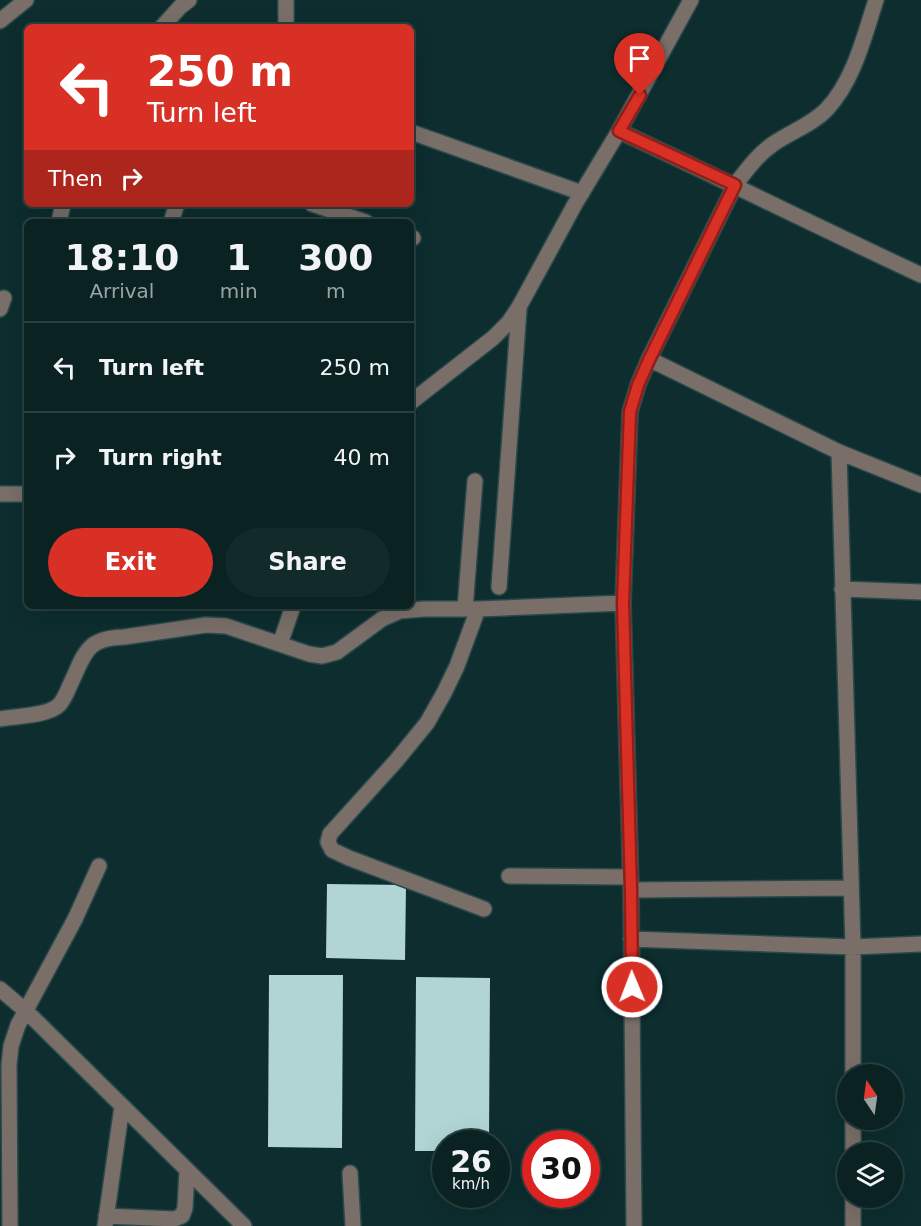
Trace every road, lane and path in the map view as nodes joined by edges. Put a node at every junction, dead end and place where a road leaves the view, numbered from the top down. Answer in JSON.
{"nodes":[{"id":1,"x":26,"y":0,"type":"edge"},
{"id":2,"x":189,"y":0,"type":"edge"},
{"id":3,"x":286,"y":0,"type":"edge"},
{"id":4,"x":691,"y":0,"type":"edge"},
{"id":5,"x":876,"y":0,"type":"edge"},
{"id":6,"x":0,"y":21,"type":"edge"},
{"id":7,"x":165,"y":24,"type":"edge"},
{"id":8,"x":286,"y":24,"type":"edge"},
{"id":9,"x":619,"y":131,"type":"junction"},
{"id":10,"x":414,"y":133,"type":"edge"},
{"id":11,"x":735,"y":185,"type":"junction"},
{"id":12,"x":582,"y":193,"type":"junction"},
{"id":13,"x":321,"y":207,"type":"edge"},
{"id":14,"x":357,"y":219,"type":"edge"},
{"id":15,"x":921,"y":275,"type":"edge"},
{"id":16,"x":519,"y":307,"type":"junction"},
{"id":17,"x":649,"y":360,"type":"junction"},
{"id":18,"x":414,"y":400,"type":"edge"},
{"id":19,"x":839,"y":452,"type":"junction"},
{"id":20,"x":475,"y":481,"type":"dead end"},
{"id":21,"x":921,"y":484,"type":"edge"},
{"id":22,"x":24,"y":494,"type":"edge"},
{"id":23,"x":0,"y":495,"type":"edge"},
{"id":24,"x":499,"y":587,"type":"dead end"},
{"id":25,"x":842,"y":589,"type":"junction"},
{"id":26,"x":921,"y":592,"type":"edge"},
{"id":27,"x":623,"y":603,"type":"junction"},
{"id":28,"x":293,"y":609,"type":"edge"},
{"id":29,"x":472,"y":609,"type":"junction"},
{"id":30,"x":280,"y":644,"type":"junction"},
{"id":31,"x":0,"y":719,"type":"edge"},
{"id":32,"x":99,"y":866,"type":"dead end"},
{"id":33,"x":509,"y":876,"type":"dead end"},
{"id":34,"x":630,"y":883,"type":"junction"},
{"id":35,"x":851,"y":888,"type":"junction"},
{"id":36,"x":484,"y":909,"type":"dead end"},
{"id":37,"x":631,"y":939,"type":"junction"},
{"id":38,"x":921,"y":944,"type":"edge"},
{"id":39,"x":853,"y":947,"type":"junction"},
{"id":40,"x":0,"y":989,"type":"edge"},
{"id":41,"x":26,"y":1011,"type":"junction"},
{"id":42,"x":853,"y":1064,"type":"edge"},
{"id":43,"x":122,"y":1106,"type":"junction"},
{"id":44,"x":187,"y":1171,"type":"junction"},
{"id":45,"x":350,"y":1173,"type":"dead end"},
{"id":46,"x":853,"y":1208,"type":"edge"},
{"id":47,"x":105,"y":1221,"type":"edge"},
{"id":48,"x":10,"y":1226,"type":"edge"},
{"id":49,"x":244,"y":1226,"type":"edge"},
{"id":50,"x":353,"y":1226,"type":"edge"},
{"id":51,"x":634,"y":1226,"type":"edge"},
{"id":52,"x":853,"y":1226,"type":"edge"}],
"edges":[{"from":1,"to":6,"type":"street"},
{"from":2,"to":7,"type":"street"},
{"from":3,"to":8,"type":"street"},
{"from":4,"to":9,"type":"street"},
{"from":5,"to":11,"type":"street"},
{"from":9,"to":11,"type":"street"},
{"from":9,"to":12,"type":"street"},
{"from":10,"to":12,"type":"street"},
{"from":11,"to":15,"type":"street"},
{"from":11,"to":17,"type":"street"},
{"from":12,"to":16,"type":"street"},
{"from":13,"to":14,"type":"street"},
{"from":16,"to":18,"type":"street"},
{"from":16,"to":24,"type":"street"},
{"from":17,"to":19,"type":"street"},
{"from":17,"to":27,"type":"street"},
{"from":19,"to":21,"type":"street"},
{"from":19,"to":25,"type":"street"},
{"from":20,"to":29,"type":"street"},
{"from":22,"to":23,"type":"street"},
{"from":25,"to":26,"type":"street"},
{"from":25,"to":35,"type":"street"},
{"from":27,"to":29,"type":"street"},
{"from":27,"to":34,"type":"street"},
{"from":28,"to":30,"type":"street"},
{"from":29,"to":30,"type":"street"},
{"from":29,"to":36,"type":"street"},
{"from":30,"to":31,"type":"street"},
{"from":32,"to":41,"type":"street"},
{"from":33,"to":34,"type":"street"},
{"from":34,"to":35,"type":"street"},
{"from":34,"to":37,"type":"street"},
{"from":35,"to":39,"type":"street"},
{"from":37,"to":39,"type":"street"},
{"from":37,"to":51,"type":"street"},
{"from":38,"to":39,"type":"street"},
{"from":39,"to":42,"type":"street"},
{"from":40,"to":41,"type":"street"},
{"from":41,"to":43,"type":"street"},
{"from":41,"to":48,"type":"street"},
{"from":43,"to":44,"type":"street"},
{"from":43,"to":47,"type":"street"},
{"from":44,"to":47,"type":"street"},
{"from":44,"to":49,"type":"street"},
{"from":45,"to":50,"type":"street"},
{"from":46,"to":52,"type":"street"}]}
